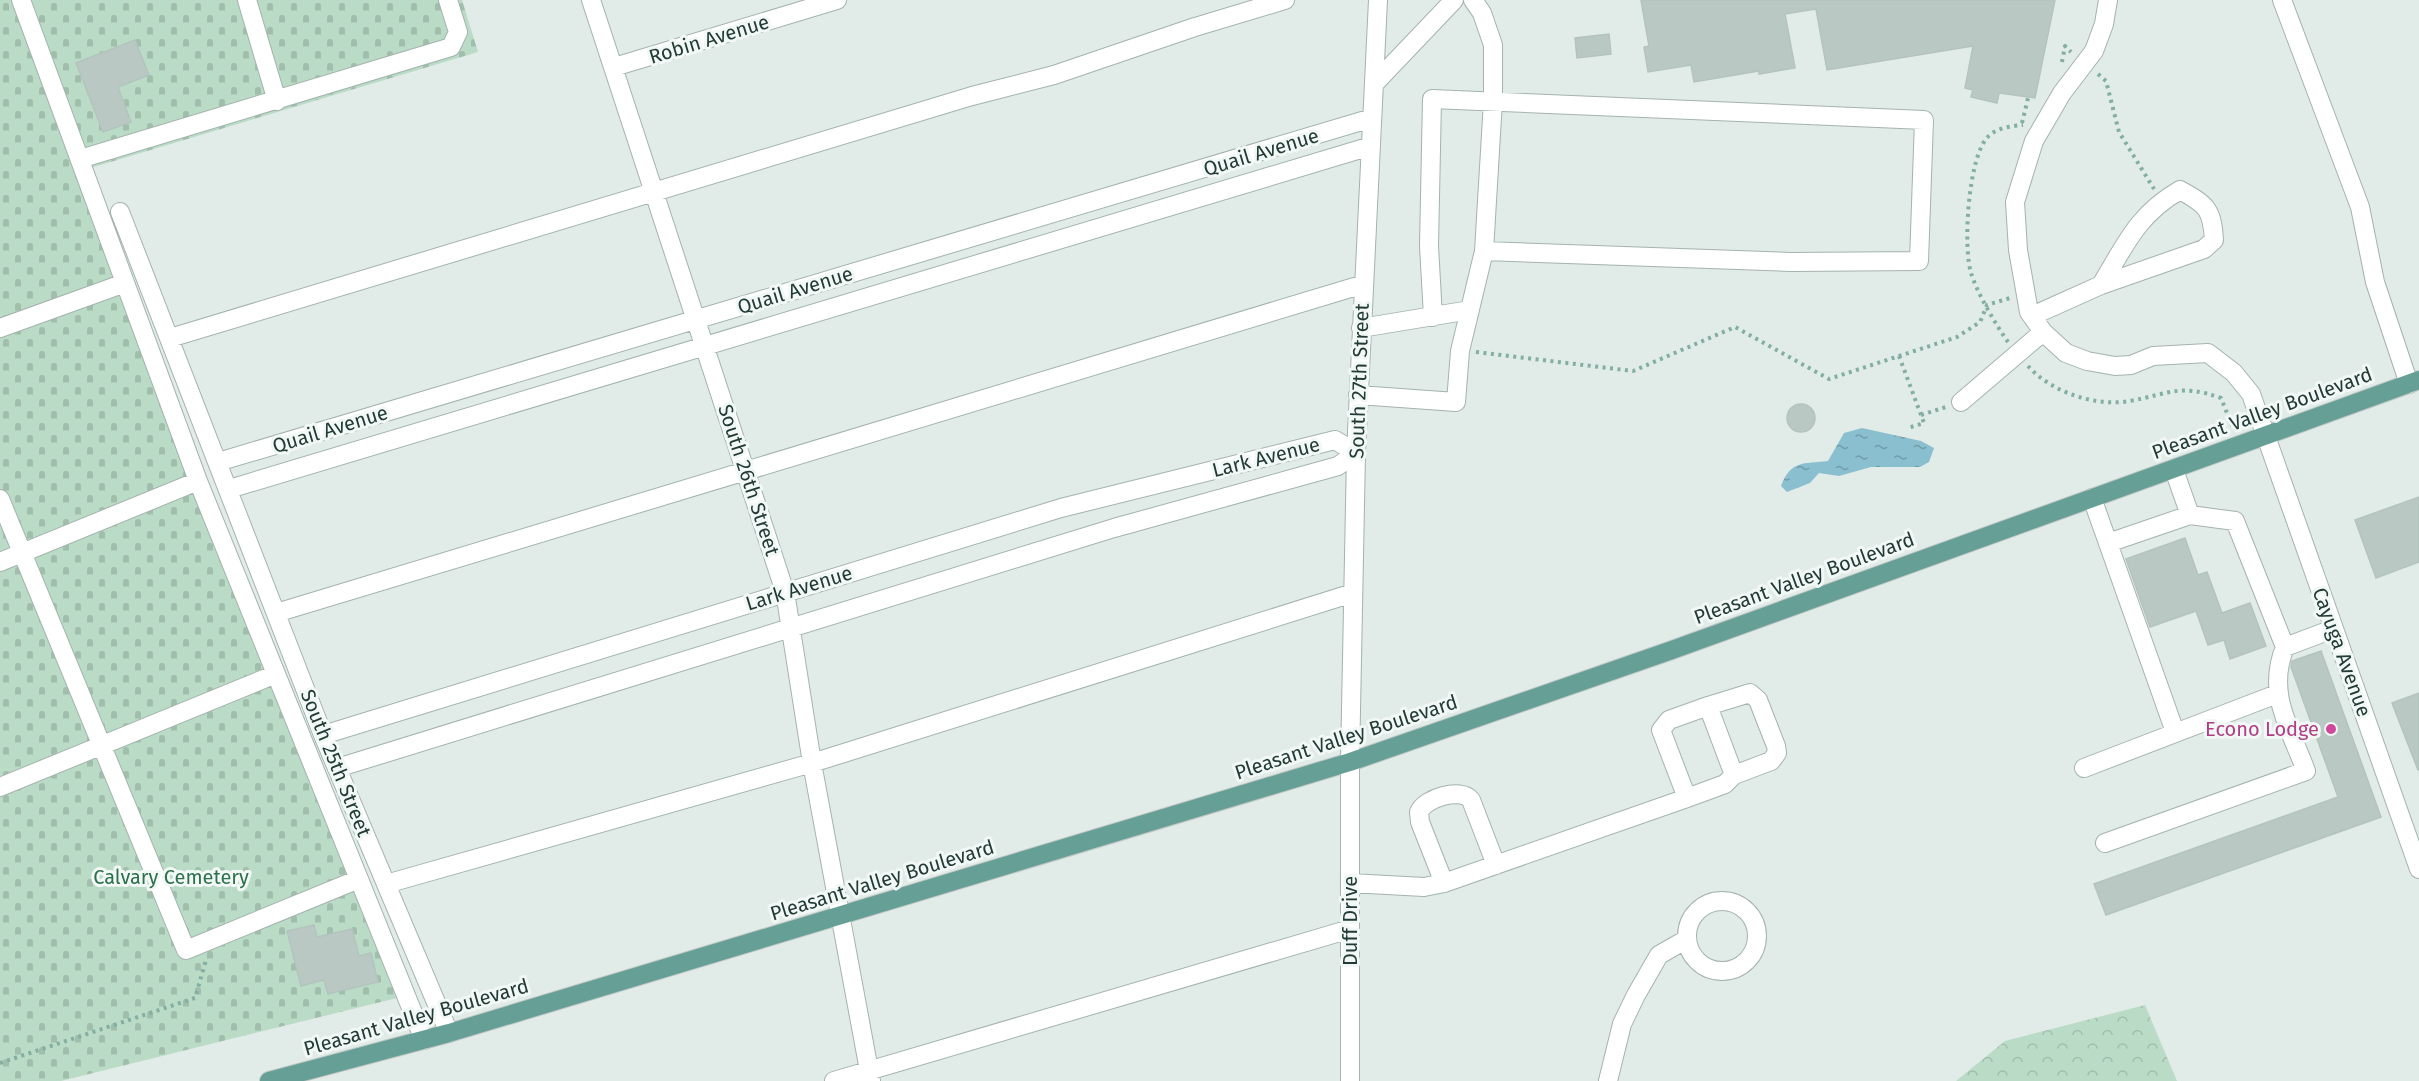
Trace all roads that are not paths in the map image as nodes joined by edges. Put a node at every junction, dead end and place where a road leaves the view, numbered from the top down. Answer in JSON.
{"nodes":[{"id":1,"x":21,"y":0,"type":"edge"},
{"id":2,"x":247,"y":0,"type":"edge"},
{"id":3,"x":448,"y":0,"type":"edge"},
{"id":4,"x":591,"y":0,"type":"edge"},
{"id":5,"x":837,"y":0,"type":"edge"},
{"id":6,"x":1285,"y":0,"type":"edge"},
{"id":7,"x":1378,"y":0,"type":"edge"},
{"id":8,"x":1454,"y":0,"type":"edge"},
{"id":9,"x":2108,"y":0,"type":"edge"},
{"id":10,"x":2282,"y":0,"type":"edge"},
{"id":11,"x":1478,"y":7,"type":"edge"},
{"id":12,"x":614,"y":67,"type":"junction"},
{"id":13,"x":1374,"y":84,"type":"junction"},
{"id":14,"x":277,"y":100,"type":"junction"},
{"id":15,"x":1493,"y":101,"type":"junction"},
{"id":16,"x":1372,"y":118,"type":"junction"},
{"id":17,"x":1371,"y":146,"type":"junction"},
{"id":18,"x":80,"y":159,"type":"junction"},
{"id":19,"x":655,"y":192,"type":"junction"},
{"id":20,"x":120,"y":212,"type":"dead end"},
{"id":21,"x":1484,"y":251,"type":"junction"},
{"id":22,"x":914,"y":255,"type":"junction"},
{"id":23,"x":923,"y":281,"type":"junction"},
{"id":24,"x":125,"y":283,"type":"junction"},
{"id":25,"x":1364,"y":284,"type":"junction"},
{"id":26,"x":2102,"y":285,"type":"junction"},
{"id":27,"x":1470,"y":310,"type":"junction"},
{"id":28,"x":1433,"y":316,"type":"junction"},
{"id":29,"x":2032,"y":316,"type":"junction"},
{"id":30,"x":697,"y":320,"type":"junction"},
{"id":31,"x":0,"y":327,"type":"edge"},
{"id":32,"x":1361,"y":328,"type":"junction"},
{"id":33,"x":2043,"y":332,"type":"junction"},
{"id":34,"x":170,"y":338,"type":"junction"},
{"id":35,"x":706,"y":347,"type":"junction"},
{"id":36,"x":512,"y":375,"type":"junction"},
{"id":37,"x":2414,"y":382,"type":"edge"},
{"id":38,"x":1358,"y":395,"type":"junction"},
{"id":39,"x":521,"y":402,"type":"junction"},
{"id":40,"x":1961,"y":402,"type":"road end"},
{"id":41,"x":323,"y":431,"type":"junction"},
{"id":42,"x":2265,"y":436,"type":"junction"},
{"id":43,"x":1356,"y":453,"type":"junction"},
{"id":44,"x":332,"y":459,"type":"junction"},
{"id":45,"x":219,"y":462,"type":"junction"},
{"id":46,"x":2174,"y":470,"type":"junction"},
{"id":47,"x":746,"y":471,"type":"junction"},
{"id":48,"x":198,"y":481,"type":"junction"},
{"id":49,"x":229,"y":489,"type":"junction"},
{"id":50,"x":2092,"y":498,"type":"junction"},
{"id":51,"x":0,"y":499,"type":"edge"},
{"id":52,"x":2190,"y":515,"type":"junction"},
{"id":53,"x":2108,"y":543,"type":"junction"},
{"id":54,"x":22,"y":553,"type":"junction"},
{"id":55,"x":0,"y":562,"type":"edge"},
{"id":56,"x":785,"y":592,"type":"junction"},
{"id":57,"x":1353,"y":593,"type":"junction"},
{"id":58,"x":276,"y":613,"type":"junction"},
{"id":59,"x":791,"y":627,"type":"junction"},
{"id":60,"x":2333,"y":629,"type":"junction"},
{"id":61,"x":2285,"y":647,"type":"junction"},
{"id":62,"x":276,"y":674,"type":"junction"},
{"id":63,"x":2277,"y":694,"type":"junction"},
{"id":64,"x":1708,"y":706,"type":"junction"},
{"id":65,"x":2175,"y":732,"type":"junction"},
{"id":66,"x":324,"y":735,"type":"junction"},
{"id":67,"x":103,"y":745,"type":"junction"},
{"id":68,"x":1350,"y":762,"type":"junction"},
{"id":69,"x":812,"y":763,"type":"junction"},
{"id":70,"x":337,"y":768,"type":"junction"},
{"id":71,"x":2084,"y":768,"type":"dead end"},
{"id":72,"x":1734,"y":775,"type":"junction"},
{"id":73,"x":0,"y":787,"type":"edge"},
{"id":74,"x":1687,"y":798,"type":"junction"},
{"id":75,"x":2105,"y":843,"type":"dead end"},
{"id":76,"x":1496,"y":865,"type":"junction"},
{"id":77,"x":2419,"y":869,"type":"edge"},
{"id":78,"x":359,"y":879,"type":"junction"},
{"id":79,"x":1350,"y":883,"type":"junction"},
{"id":80,"x":386,"y":884,"type":"junction"},
{"id":81,"x":1444,"y":884,"type":"junction"},
{"id":82,"x":841,"y":916,"type":"junction"},
{"id":83,"x":1350,"y":929,"type":"junction"},
{"id":84,"x":1687,"y":939,"type":"dead end"},
{"id":85,"x":449,"y":1033,"type":"junction"},
{"id":86,"x":424,"y":1040,"type":"junction"},
{"id":87,"x":870,"y":1076,"type":"edge"},
{"id":88,"x":280,"y":1080,"type":"edge"},
{"id":89,"x":834,"y":1081,"type":"edge"},
{"id":90,"x":1350,"y":1081,"type":"edge"},
{"id":91,"x":1608,"y":1081,"type":"edge"}],
"edges":[{"from":1,"to":18,"type":"street"},
{"from":2,"to":14,"type":"street"},
{"from":3,"to":14,"type":"street"},
{"from":4,"to":12,"type":"street","name":"South 26th Street"},
{"from":5,"to":12,"type":"street","name":"Robin Avenue"},
{"from":6,"to":19,"type":"street"},
{"from":7,"to":13,"type":"street","name":"South 27th Street"},
{"from":8,"to":13,"type":"street"},
{"from":9,"to":29,"type":"street"},
{"from":10,"to":37,"type":"street"},
{"from":11,"to":15,"type":"street"},
{"from":12,"to":19,"type":"street","name":"South 26th Street"},
{"from":13,"to":16,"type":"street","name":"South 27th Street"},
{"from":14,"to":18,"type":"street"},
{"from":15,"to":21,"type":"street"},
{"from":15,"to":21,"type":"street"},
{"from":15,"to":28,"type":"street"},
{"from":16,"to":17,"type":"street","name":"South 27th Street"},
{"from":16,"to":22,"type":"street","name":"Quail Avenue"},
{"from":17,"to":23,"type":"street","name":"Quail Avenue"},
{"from":17,"to":25,"type":"street","name":"South 27th Street"},
{"from":18,"to":24,"type":"street"},
{"from":19,"to":30,"type":"street","name":"South 26th Street"},
{"from":19,"to":34,"type":"street"},
{"from":20,"to":34,"type":"street","name":"South 25th Street"},
{"from":21,"to":27,"type":"street"},
{"from":22,"to":23,"type":"street"},
{"from":22,"to":30,"type":"street","name":"Quail Avenue"},
{"from":23,"to":35,"type":"street","name":"Quail Avenue"},
{"from":24,"to":31,"type":"street"},
{"from":24,"to":48,"type":"street"},
{"from":25,"to":32,"type":"street","name":"South 27th Street"},
{"from":25,"to":47,"type":"street"},
{"from":26,"to":26,"type":"street"},
{"from":26,"to":29,"type":"street"},
{"from":27,"to":28,"type":"street"},
{"from":27,"to":38,"type":"street"},
{"from":28,"to":32,"type":"street"},
{"from":29,"to":33,"type":"street","name":"Cayuga Avenue"},
{"from":30,"to":35,"type":"street","name":"South 26th Street"},
{"from":30,"to":36,"type":"street","name":"Quail Avenue"},
{"from":32,"to":38,"type":"street","name":"South 27th Street"},
{"from":33,"to":40,"type":"street"},
{"from":33,"to":42,"type":"street","name":"Cayuga Avenue"},
{"from":34,"to":45,"type":"street","name":"South 25th Street"},
{"from":35,"to":39,"type":"street","name":"Quail Avenue"},
{"from":35,"to":47,"type":"street","name":"South 26th Street"},
{"from":36,"to":39,"type":"street"},
{"from":36,"to":41,"type":"street","name":"Quail Avenue"},
{"from":37,"to":42,"type":"main road","name":"Pleasant Valley Boulevard"},
{"from":38,"to":43,"type":"street","name":"South 27th Street"},
{"from":39,"to":44,"type":"street","name":"Quail Avenue"},
{"from":41,"to":44,"type":"street"},
{"from":41,"to":45,"type":"street","name":"Quail Avenue"},
{"from":42,"to":46,"type":"main road","name":"Pleasant Valley Boulevard"},
{"from":42,"to":60,"type":"street","name":"Cayuga Avenue"},
{"from":43,"to":56,"type":"street","name":"Lark Avenue"},
{"from":43,"to":57,"type":"street","name":"South 27th Street"},
{"from":43,"to":59,"type":"street","name":"Lark Avenue"},
{"from":44,"to":49,"type":"street","name":"Quail Avenue"},
{"from":45,"to":49,"type":"street","name":"South 25th Street"},
{"from":46,"to":50,"type":"main road","name":"Pleasant Valley Boulevard"},
{"from":46,"to":52,"type":"street"},
{"from":47,"to":56,"type":"street","name":"South 26th Street"},
{"from":47,"to":58,"type":"street"},
{"from":48,"to":54,"type":"street"},
{"from":48,"to":62,"type":"street"},
{"from":49,"to":58,"type":"street","name":"South 25th Street"},
{"from":50,"to":53,"type":"street"},
{"from":50,"to":68,"type":"main road","name":"Pleasant Valley Boulevard"},
{"from":51,"to":54,"type":"street"},
{"from":52,"to":53,"type":"street"},
{"from":52,"to":61,"type":"street"},
{"from":53,"to":65,"type":"street"},
{"from":54,"to":55,"type":"street"},
{"from":54,"to":67,"type":"street"},
{"from":56,"to":59,"type":"street","name":"South 26th Street"},
{"from":56,"to":66,"type":"street","name":"Lark Avenue"},
{"from":57,"to":68,"type":"street","name":"South 27th Street"},
{"from":57,"to":69,"type":"street"},
{"from":58,"to":66,"type":"street","name":"South 25th Street"},
{"from":59,"to":69,"type":"street","name":"South 26th Street"},
{"from":59,"to":70,"type":"street","name":"Lark Avenue"},
{"from":60,"to":61,"type":"street"},
{"from":60,"to":77,"type":"street","name":"Cayuga Avenue"},
{"from":61,"to":63,"type":"street"},
{"from":62,"to":67,"type":"street"},
{"from":62,"to":78,"type":"street"},
{"from":63,"to":65,"type":"street"},
{"from":63,"to":75,"type":"street"},
{"from":64,"to":72,"type":"street"},
{"from":64,"to":72,"type":"street"},
{"from":64,"to":74,"type":"street"},
{"from":65,"to":71,"type":"street"},
{"from":66,"to":70,"type":"street","name":"South 25th Street"},
{"from":67,"to":73,"type":"street"},
{"from":67,"to":78,"type":"street"},
{"from":68,"to":79,"type":"street","name":"Duff Drive"},
{"from":68,"to":82,"type":"main road","name":"Pleasant Valley Boulevard"},
{"from":69,"to":80,"type":"street"},
{"from":69,"to":82,"type":"street","name":"South 26th Street"},
{"from":70,"to":80,"type":"street","name":"South 25th Street"},
{"from":72,"to":74,"type":"street"},
{"from":74,"to":76,"type":"street"},
{"from":76,"to":81,"type":"street"},
{"from":76,"to":81,"type":"street"},
{"from":78,"to":86,"type":"street"},
{"from":79,"to":81,"type":"street"},
{"from":79,"to":83,"type":"street","name":"Duff Drive"},
{"from":80,"to":85,"type":"street","name":"South 25th Street"},
{"from":82,"to":85,"type":"main road","name":"Pleasant Valley Boulevard"},
{"from":82,"to":87,"type":"street","name":"South 26th Street"},
{"from":83,"to":87,"type":"street"},
{"from":83,"to":90,"type":"street","name":"Duff Drive"},
{"from":84,"to":91,"type":"street"},
{"from":85,"to":86,"type":"main road","name":"Pleasant Valley Boulevard"},
{"from":86,"to":88,"type":"main road","name":"Pleasant Valley Boulevard"},
{"from":87,"to":89,"type":"street"}]}
